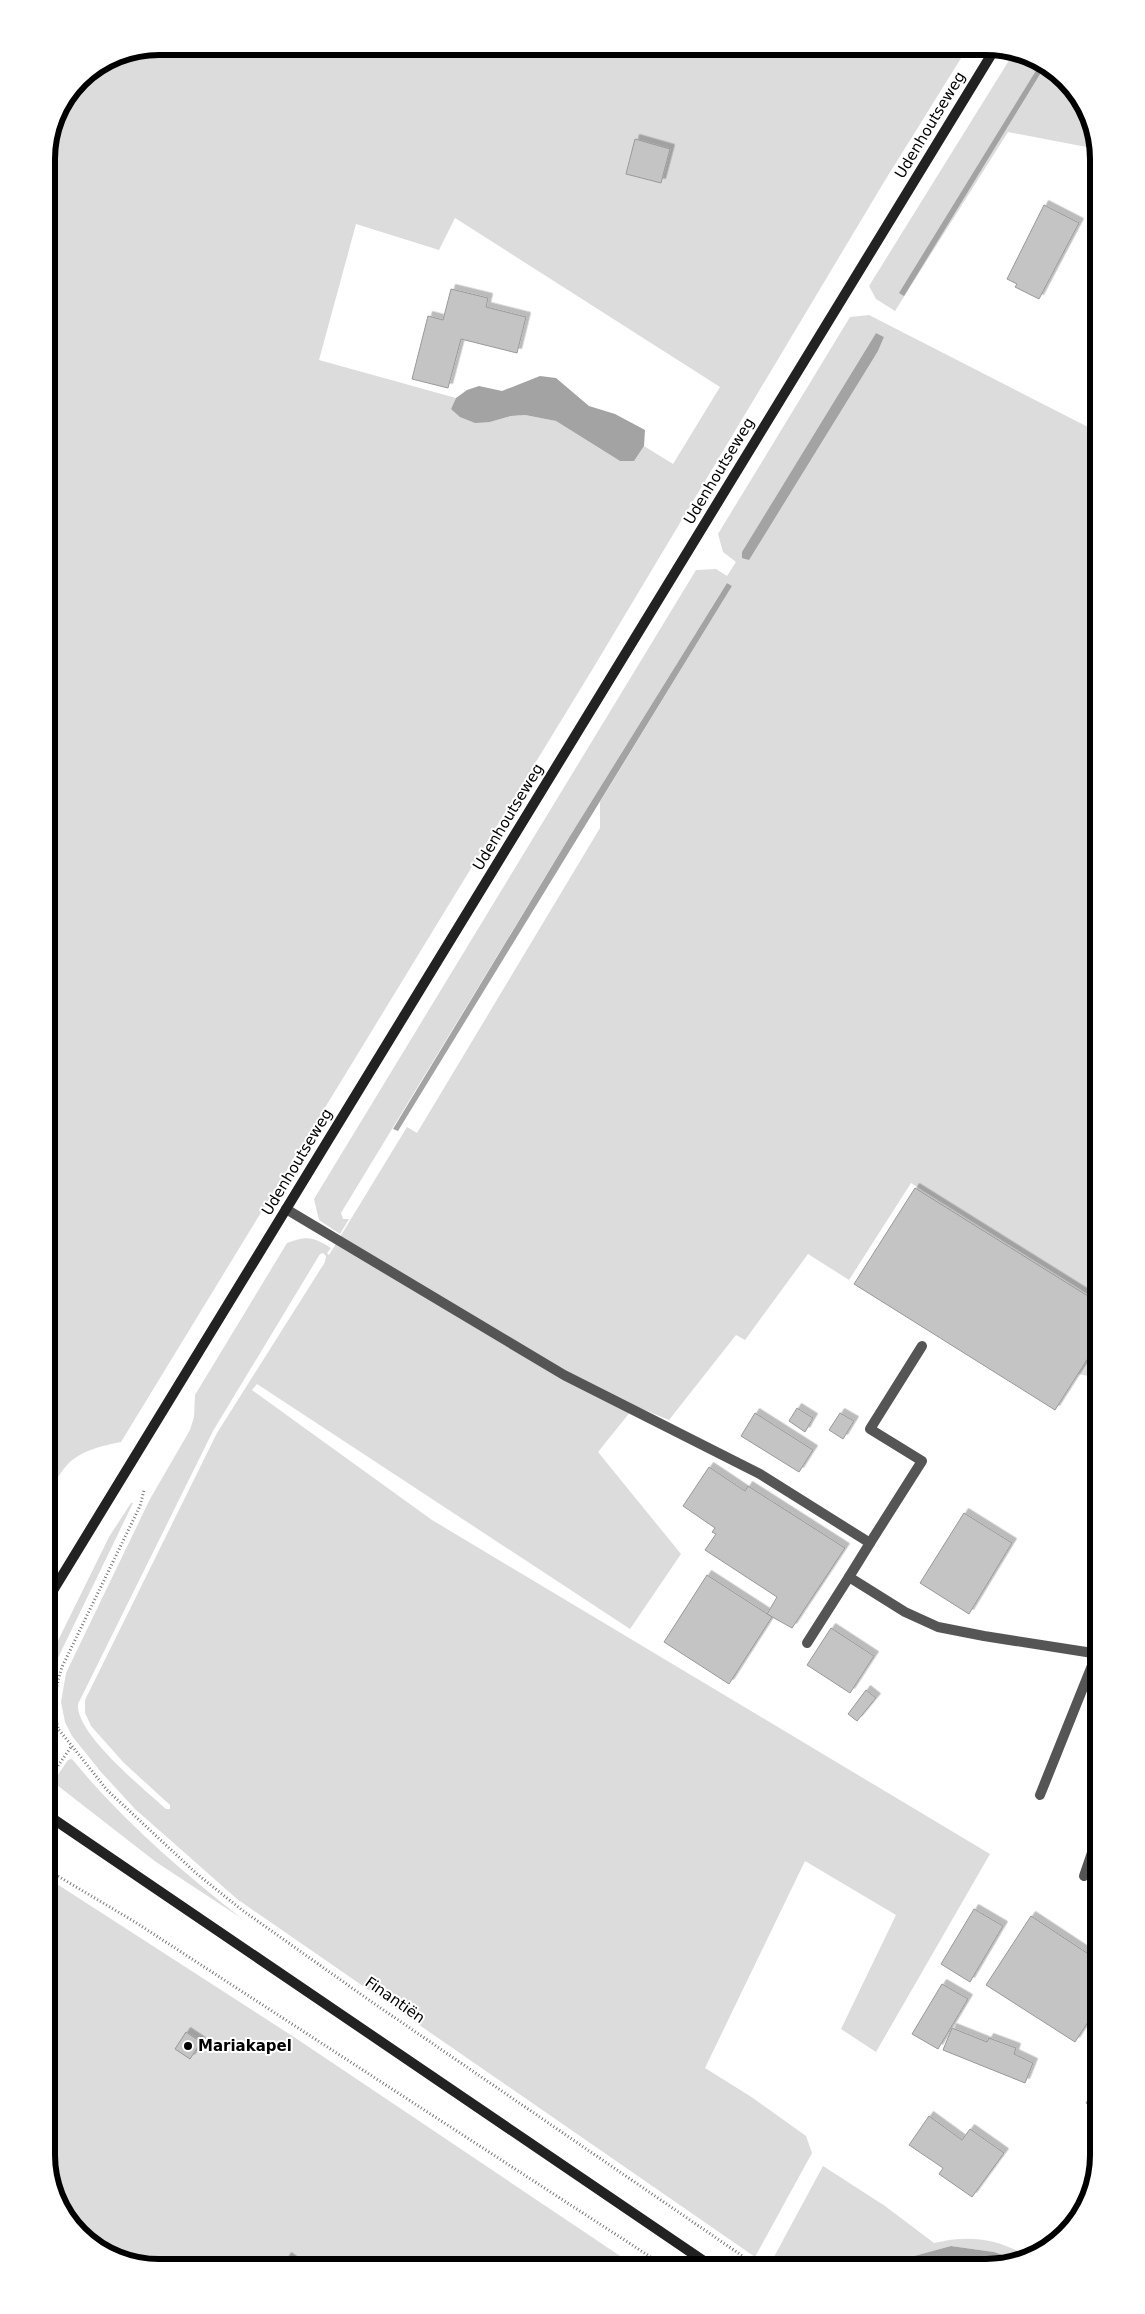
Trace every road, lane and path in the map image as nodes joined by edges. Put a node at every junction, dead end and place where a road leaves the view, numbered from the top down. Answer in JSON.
{"nodes":[{"id":1,"x":991,"y":55,"type":"edge"},
{"id":2,"x":286,"y":1209,"type":"junction"},
{"id":3,"x":922,"y":1346,"type":"dead end"},
{"id":4,"x":144,"y":1489,"type":"dead end"},
{"id":5,"x":870,"y":1543,"type":"junction"},
{"id":6,"x":850,"y":1578,"type":"junction"},
{"id":7,"x":55,"y":1587,"type":"edge"},
{"id":8,"x":807,"y":1643,"type":"dead end"},
{"id":9,"x":1090,"y":1653,"type":"edge"},
{"id":10,"x":1090,"y":1673,"type":"edge"},
{"id":11,"x":55,"y":1726,"type":"edge"},
{"id":12,"x":58,"y":1729,"type":"junction"},
{"id":13,"x":71,"y":1746,"type":"junction"},
{"id":14,"x":55,"y":1770,"type":"edge"},
{"id":15,"x":1040,"y":1795,"type":"dead end"},
{"id":16,"x":55,"y":1820,"type":"edge"},
{"id":17,"x":1090,"y":1858,"type":"edge"},
{"id":18,"x":55,"y":1874,"type":"edge"},
{"id":19,"x":1084,"y":1876,"type":"dead end"},
{"id":20,"x":653,"y":2259,"type":"edge"},
{"id":21,"x":701,"y":2259,"type":"edge"},
{"id":22,"x":747,"y":2259,"type":"edge"}],
"edges":[{"from":1,"to":2,"type":"street","name":"Udenhoutseweg"},
{"from":2,"to":5,"type":"lane"},
{"from":2,"to":7,"type":"street","name":"Udenhoutseweg"},
{"from":3,"to":5,"type":"lane"},
{"from":4,"to":12,"type":"path"},
{"from":5,"to":6,"type":"lane"},
{"from":6,"to":8,"type":"lane"},
{"from":6,"to":9,"type":"lane"},
{"from":10,"to":15,"type":"lane"},
{"from":11,"to":12,"type":"path","name":"Finantiën"},
{"from":12,"to":13,"type":"path","name":"Finantiën"},
{"from":13,"to":14,"type":"path"},
{"from":13,"to":22,"type":"path","name":"Finantiën"},
{"from":16,"to":21,"type":"street"},
{"from":17,"to":19,"type":"lane"},
{"from":18,"to":20,"type":"path"}]}
